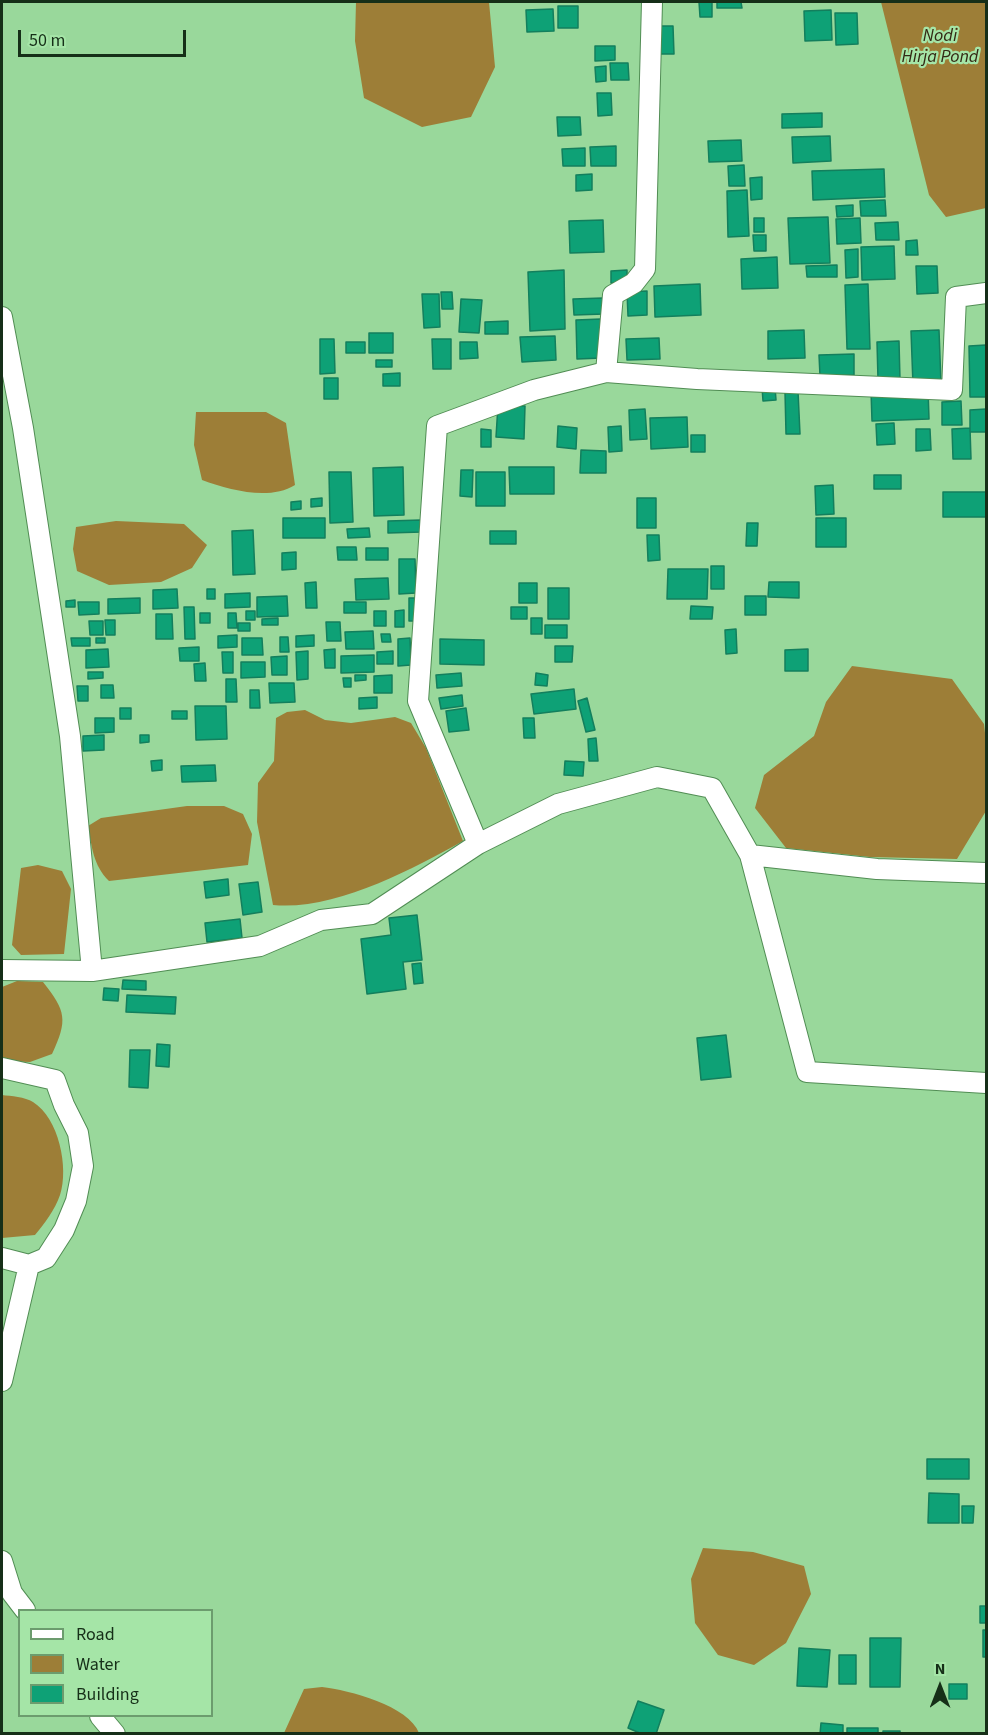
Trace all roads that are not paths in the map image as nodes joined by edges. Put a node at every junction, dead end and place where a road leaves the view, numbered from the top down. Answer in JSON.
{"nodes":[{"id":1,"x":652,"y":2,"type":"edge"},
{"id":2,"x":987,"y":293,"type":"edge"},
{"id":3,"x":2,"y":317,"type":"edge"},
{"id":4,"x":606,"y":372,"type":"junction"},
{"id":5,"x":478,"y":844,"type":"junction"},
{"id":6,"x":750,"y":855,"type":"junction"},
{"id":7,"x":987,"y":873,"type":"edge"},
{"id":8,"x":2,"y":970,"type":"edge"},
{"id":9,"x":92,"y":971,"type":"junction"},
{"id":10,"x":2,"y":1068,"type":"edge"},
{"id":11,"x":987,"y":1083,"type":"edge"},
{"id":12,"x":2,"y":1258,"type":"edge"},
{"id":13,"x":29,"y":1265,"type":"junction"},
{"id":14,"x":2,"y":1381,"type":"edge"},
{"id":15,"x":2,"y":1561,"type":"edge"},
{"id":16,"x":24,"y":1609,"type":"edge"},
{"id":17,"x":101,"y":1717,"type":"edge"},
{"id":18,"x":115,"y":1734,"type":"edge"}],
"edges":[{"from":1,"to":4,"type":"street"},
{"from":2,"to":4,"type":"street"},
{"from":3,"to":9,"type":"street"},
{"from":4,"to":5,"type":"street"},
{"from":5,"to":6,"type":"street"},
{"from":5,"to":9,"type":"street"},
{"from":6,"to":7,"type":"street"},
{"from":6,"to":11,"type":"street"},
{"from":8,"to":9,"type":"street"},
{"from":10,"to":13,"type":"street"},
{"from":12,"to":13,"type":"street"},
{"from":13,"to":14,"type":"street"},
{"from":15,"to":16,"type":"street"},
{"from":17,"to":18,"type":"street"}]}
